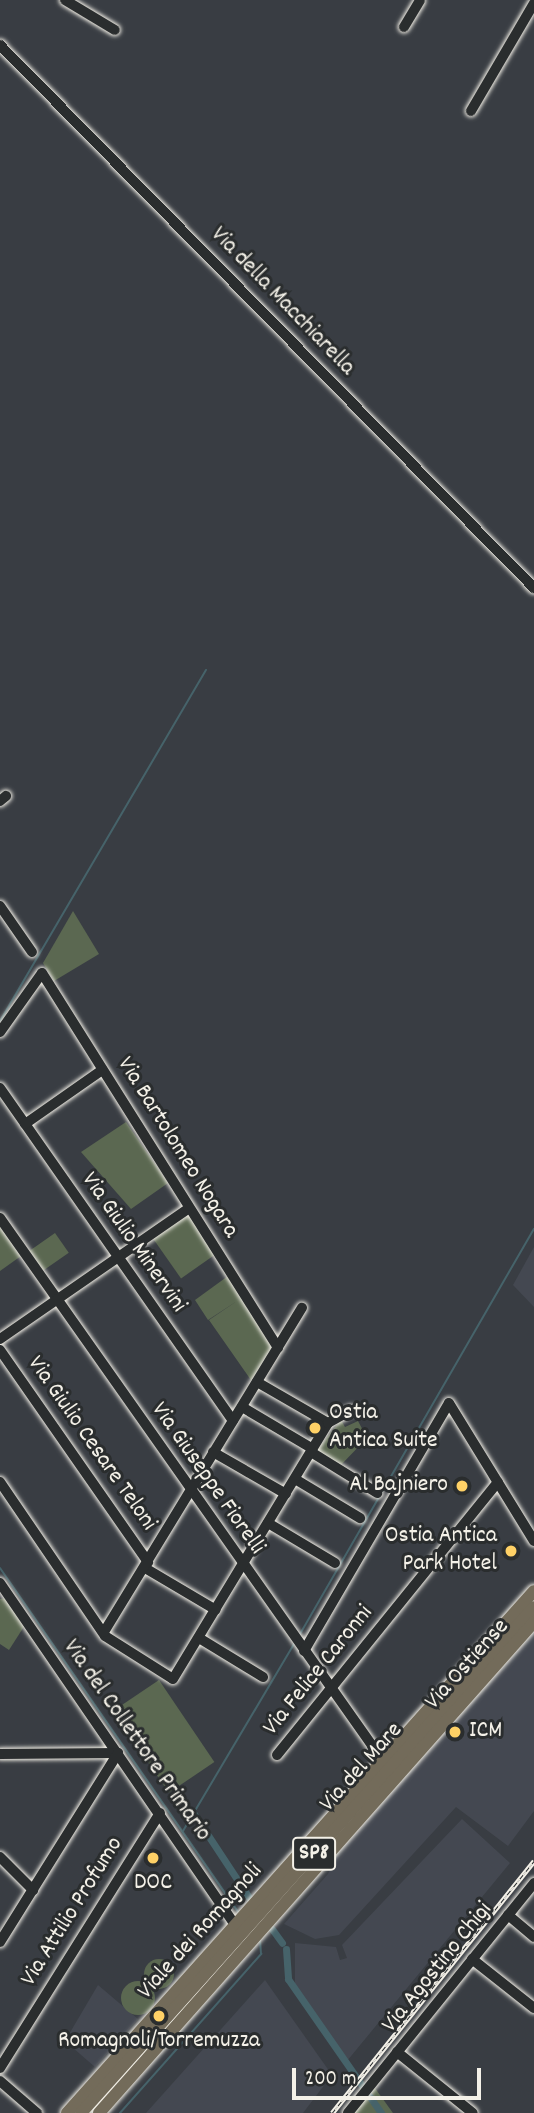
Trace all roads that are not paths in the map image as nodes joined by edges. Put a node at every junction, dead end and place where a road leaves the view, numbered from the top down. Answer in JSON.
{"nodes":[{"id":1,"x":65,"y":0,"type":"edge"},
{"id":2,"x":420,"y":0,"type":"edge"},
{"id":3,"x":534,"y":4,"type":"edge"},
{"id":4,"x":404,"y":27,"type":"dead end"},
{"id":5,"x":115,"y":30,"type":"dead end"},
{"id":6,"x":0,"y":45,"type":"edge"},
{"id":7,"x":471,"y":111,"type":"dead end"},
{"id":8,"x":534,"y":588,"type":"edge"},
{"id":9,"x":0,"y":906,"type":"edge"},
{"id":10,"x":32,"y":952,"type":"dead end"},
{"id":11,"x":0,"y":1032,"type":"edge"},
{"id":12,"x":102,"y":1070,"type":"junction"},
{"id":13,"x":0,"y":1088,"type":"edge"},
{"id":14,"x":25,"y":1124,"type":"junction"},
{"id":15,"x":189,"y":1208,"type":"junction"},
{"id":16,"x":0,"y":1218,"type":"edge"},
{"id":17,"x":117,"y":1256,"type":"junction"},
{"id":18,"x":56,"y":1298,"type":"junction"},
{"id":19,"x":302,"y":1308,"type":"dead end"},
{"id":20,"x":0,"y":1339,"type":"edge"},
{"id":21,"x":278,"y":1348,"type":"junction"},
{"id":22,"x":0,"y":1350,"type":"edge"},
{"id":23,"x":257,"y":1382,"type":"junction"},
{"id":24,"x":243,"y":1408,"type":"junction"},
{"id":25,"x":351,"y":1410,"type":"dead end"},
{"id":26,"x":233,"y":1421,"type":"junction"},
{"id":27,"x":328,"y":1423,"type":"junction"},
{"id":28,"x":312,"y":1451,"type":"junction"},
{"id":29,"x":213,"y":1452,"type":"junction"},
{"id":30,"x":295,"y":1479,"type":"junction"},
{"id":31,"x":0,"y":1482,"type":"edge"},
{"id":32,"x":498,"y":1482,"type":"junction"},
{"id":33,"x":189,"y":1493,"type":"junction"},
{"id":34,"x":377,"y":1493,"type":"dead end"},
{"id":35,"x":286,"y":1494,"type":"junction"},
{"id":36,"x":360,"y":1518,"type":"dead end"},
{"id":37,"x":268,"y":1523,"type":"junction"},
{"id":38,"x":534,"y":1541,"type":"edge"},
{"id":39,"x":335,"y":1563,"type":"dead end"},
{"id":40,"x":147,"y":1565,"type":"junction"},
{"id":41,"x":242,"y":1566,"type":"junction"},
{"id":42,"x":1,"y":1588,"type":"edge"},
{"id":43,"x":534,"y":1591,"type":"edge"},
{"id":44,"x":534,"y":1607,"type":"edge"},
{"id":45,"x":216,"y":1610,"type":"junction"},
{"id":46,"x":534,"y":1622,"type":"edge"},
{"id":47,"x":104,"y":1632,"type":"junction"},
{"id":48,"x":199,"y":1638,"type":"junction"},
{"id":49,"x":299,"y":1644,"type":"junction"},
{"id":50,"x":263,"y":1677,"type":"dead end"},
{"id":51,"x":332,"y":1691,"type":"junction"},
{"id":52,"x":118,"y":1753,"type":"junction"},
{"id":53,"x":0,"y":1754,"type":"edge"},
{"id":54,"x":277,"y":1755,"type":"dead end"},
{"id":55,"x":383,"y":1761,"type":"junction"},
{"id":56,"x":160,"y":1813,"type":"junction"},
{"id":57,"x":0,"y":1857,"type":"edge"},
{"id":58,"x":534,"y":1883,"type":"edge"},
{"id":59,"x":33,"y":1890,"type":"junction"},
{"id":60,"x":530,"y":1896,"type":"edge"},
{"id":61,"x":508,"y":1916,"type":"junction"},
{"id":62,"x":235,"y":1925,"type":"junction"},
{"id":63,"x":534,"y":1937,"type":"edge"},
{"id":64,"x":0,"y":1942,"type":"edge"},
{"id":65,"x":472,"y":1959,"type":"junction"},
{"id":66,"x":534,"y":2008,"type":"edge"},
{"id":67,"x":397,"y":2052,"type":"junction"},
{"id":68,"x":0,"y":2068,"type":"edge"},
{"id":69,"x":0,"y":2081,"type":"edge"},
{"id":70,"x":37,"y":2113,"type":"edge"},
{"id":71,"x":68,"y":2113,"type":"edge"},
{"id":72,"x":81,"y":2113,"type":"edge"},
{"id":73,"x":99,"y":2113,"type":"edge"},
{"id":74,"x":348,"y":2113,"type":"edge"},
{"id":75,"x":472,"y":2113,"type":"edge"}],
"edges":[{"from":1,"to":5,"type":"street"},
{"from":2,"to":4,"type":"street"},
{"from":3,"to":7,"type":"street"},
{"from":6,"to":8,"type":"street","name":"Via della Macchiarella"},
{"from":9,"to":10,"type":"street"},
{"from":11,"to":12,"type":"street","name":"Via Bartolomeo Nogara"},
{"from":12,"to":14,"type":"street"},
{"from":12,"to":15,"type":"street","name":"Via Bartolomeo Nogara"},
{"from":13,"to":14,"type":"street","name":"Via Giulio Minervini"},
{"from":14,"to":17,"type":"street","name":"Via Giulio Minervini"},
{"from":15,"to":17,"type":"street"},
{"from":15,"to":21,"type":"street","name":"Via Bartolomeo Nogara"},
{"from":16,"to":18,"type":"street","name":"Via Giuseppe Fiorelli"},
{"from":17,"to":18,"type":"street"},
{"from":17,"to":26,"type":"street","name":"Via Giulio Minervini"},
{"from":18,"to":20,"type":"street"},
{"from":18,"to":33,"type":"street","name":"Via Giuseppe Fiorelli"},
{"from":19,"to":21,"type":"street"},
{"from":21,"to":23,"type":"street"},
{"from":22,"to":40,"type":"street","name":"Via Giulio Cesare Teloni"},
{"from":23,"to":24,"type":"street"},
{"from":23,"to":27,"type":"street"},
{"from":24,"to":26,"type":"street"},
{"from":24,"to":28,"type":"street"},
{"from":25,"to":27,"type":"street"},
{"from":26,"to":29,"type":"street"},
{"from":27,"to":28,"type":"street"},
{"from":28,"to":30,"type":"street"},
{"from":28,"to":34,"type":"street"},
{"from":29,"to":33,"type":"street"},
{"from":29,"to":35,"type":"street"},
{"from":30,"to":35,"type":"street"},
{"from":30,"to":36,"type":"street"},
{"from":31,"to":47,"type":"street"},
{"from":32,"to":38,"type":"street"},
{"from":32,"to":49,"type":"street"},
{"from":32,"to":51,"type":"street","name":"Via Felice Caronni"},
{"from":33,"to":40,"type":"street"},
{"from":33,"to":41,"type":"street","name":"Via Giuseppe Fiorelli"},
{"from":35,"to":37,"type":"street"},
{"from":37,"to":39,"type":"street"},
{"from":37,"to":41,"type":"street"},
{"from":40,"to":45,"type":"street"},
{"from":40,"to":47,"type":"street"},
{"from":41,"to":45,"type":"street"},
{"from":41,"to":49,"type":"street","name":"Via Giuseppe Fiorelli"},
{"from":42,"to":52,"type":"street","name":"Via del Collettore Primario"},
{"from":43,"to":55,"type":"main road","name":"Viale dei Romagnoli"},
{"from":44,"to":72,"type":"main road","name":"Via del Mare","number":"SP8"},
{"from":45,"to":48,"type":"street"},
{"from":46,"to":73,"type":"main road","name":"Via Ostiense"},
{"from":47,"to":48,"type":"street"},
{"from":48,"to":50,"type":"street"},
{"from":49,"to":51,"type":"street","name":"Via Giuseppe Fiorelli"},
{"from":51,"to":54,"type":"street","name":"Via Felice Caronni"},
{"from":51,"to":55,"type":"street","name":"Via Giuseppe Fiorelli"},
{"from":52,"to":53,"type":"street"},
{"from":52,"to":56,"type":"street","name":"Via del Collettore Primario"},
{"from":52,"to":59,"type":"street"},
{"from":55,"to":62,"type":"main road","name":"Viale dei Romagnoli"},
{"from":56,"to":62,"type":"street","name":"Via del Collettore Primario"},
{"from":56,"to":68,"type":"street","name":"Via Attilio Profumo"},
{"from":57,"to":59,"type":"street"},
{"from":58,"to":60,"type":"street","name":"Via Agostino Chigi"},
{"from":59,"to":64,"type":"street"},
{"from":60,"to":61,"type":"street","name":"Via Agostino Chigi"},
{"from":61,"to":63,"type":"street"},
{"from":61,"to":65,"type":"street","name":"Via Agostino Chigi"},
{"from":62,"to":71,"type":"main road","name":"Viale dei Romagnoli"},
{"from":65,"to":66,"type":"street"},
{"from":65,"to":67,"type":"street","name":"Via Agostino Chigi"},
{"from":67,"to":74,"type":"street","name":"Via Agostino Chigi"},
{"from":67,"to":75,"type":"street"},
{"from":69,"to":70,"type":"street"}]}
